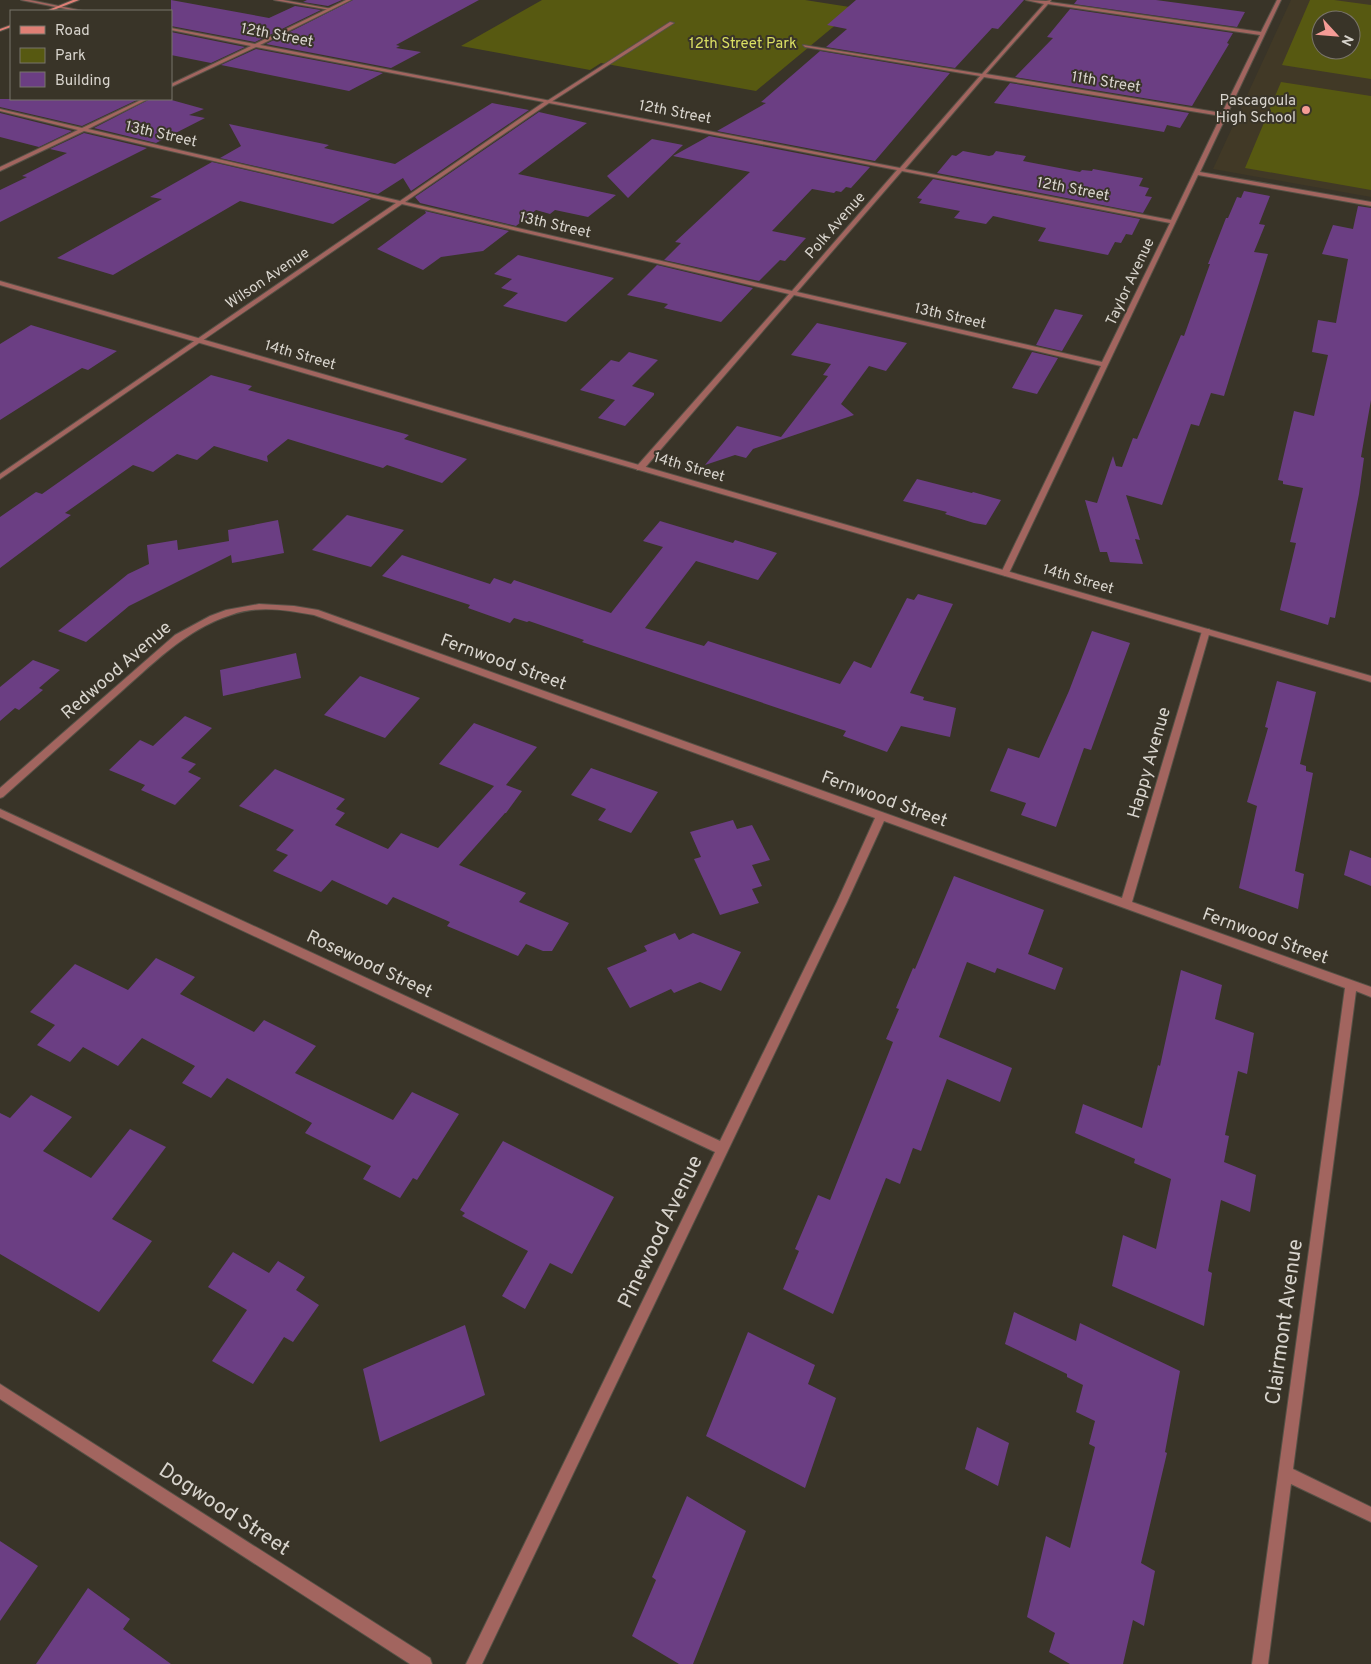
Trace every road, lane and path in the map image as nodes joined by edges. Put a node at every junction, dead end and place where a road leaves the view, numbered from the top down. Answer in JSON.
{"nodes":[{"id":1,"x":23,"y":0,"type":"edge"},
{"id":2,"x":77,"y":0,"type":"edge"},
{"id":3,"x":276,"y":0,"type":"edge"},
{"id":4,"x":350,"y":0,"type":"edge"},
{"id":5,"x":525,"y":0,"type":"edge"},
{"id":6,"x":1028,"y":0,"type":"edge"},
{"id":7,"x":1279,"y":0,"type":"edge"},
{"id":8,"x":1048,"y":1,"type":"edge"},
{"id":9,"x":539,"y":2,"type":"dead end"},
{"id":10,"x":59,"y":7,"type":"junction"},
{"id":11,"x":51,"y":10,"type":"edge"},
{"id":12,"x":76,"y":10,"type":"edge"},
{"id":13,"x":330,"y":10,"type":"junction"},
{"id":14,"x":672,"y":23,"type":"dead end"},
{"id":15,"x":172,"y":29,"type":"edge"},
{"id":16,"x":1264,"y":34,"type":"junction"},
{"id":17,"x":257,"y":45,"type":"junction"},
{"id":18,"x":805,"y":46,"type":"dead end"},
{"id":19,"x":984,"y":76,"type":"junction"},
{"id":20,"x":172,"y":86,"type":"edge"},
{"id":21,"x":144,"y":100,"type":"edge"},
{"id":22,"x":549,"y":101,"type":"junction"},
{"id":23,"x":0,"y":110,"type":"edge"},
{"id":24,"x":1224,"y":116,"type":"junction"},
{"id":25,"x":82,"y":130,"type":"junction"},
{"id":26,"x":0,"y":169,"type":"edge"},
{"id":27,"x":902,"y":170,"type":"junction"},
{"id":28,"x":1198,"y":173,"type":"junction"},
{"id":29,"x":401,"y":203,"type":"junction"},
{"id":30,"x":1371,"y":204,"type":"edge"},
{"id":31,"x":1174,"y":222,"type":"junction"},
{"id":32,"x":0,"y":283,"type":"edge"},
{"id":33,"x":793,"y":294,"type":"junction"},
{"id":34,"x":199,"y":341,"type":"junction"},
{"id":35,"x":1105,"y":365,"type":"junction"},
{"id":36,"x":640,"y":468,"type":"junction"},
{"id":37,"x":0,"y":477,"type":"edge"},
{"id":38,"x":1005,"y":573,"type":"junction"},
{"id":39,"x":1206,"y":631,"type":"junction"},
{"id":40,"x":386,"y":638,"type":"joint"},
{"id":41,"x":1371,"y":679,"type":"edge"},
{"id":42,"x":0,"y":794,"type":"edge"},
{"id":43,"x":0,"y":813,"type":"edge"},
{"id":44,"x":881,"y":816,"type":"junction"},
{"id":45,"x":1126,"y":904,"type":"junction"},
{"id":46,"x":1351,"y":985,"type":"junction"},
{"id":47,"x":1371,"y":992,"type":"edge"},
{"id":48,"x":723,"y":1149,"type":"junction"},
{"id":49,"x":0,"y":1391,"type":"edge"},
{"id":50,"x":1285,"y":1473,"type":"junction"},
{"id":51,"x":1371,"y":1514,"type":"edge"},
{"id":52,"x":424,"y":1664,"type":"edge"},
{"id":53,"x":474,"y":1664,"type":"edge"},
{"id":54,"x":1260,"y":1664,"type":"edge"}],
"edges":[{"from":1,"to":10,"type":"street"},
{"from":2,"to":10,"type":"main road"},
{"from":3,"to":13,"type":"street"},
{"from":4,"to":13,"type":"street"},
{"from":5,"to":9,"type":"street"},
{"from":6,"to":8,"type":"street"},
{"from":7,"to":16,"type":"street","name":"Taylor Avenue"},
{"from":8,"to":16,"type":"street"},
{"from":8,"to":19,"type":"street","name":"Polk Avenue"},
{"from":10,"to":11,"type":"main road"},
{"from":10,"to":12,"type":"street"},
{"from":13,"to":17,"type":"street"},
{"from":14,"to":22,"type":"street","name":"Wilson Avenue"},
{"from":15,"to":17,"type":"street","name":"12th Street"},
{"from":16,"to":24,"type":"street","name":"Taylor Avenue"},
{"from":17,"to":20,"type":"street"},
{"from":17,"to":22,"type":"street","name":"12th Street"},
{"from":18,"to":19,"type":"street","name":"11th Street"},
{"from":19,"to":24,"type":"street","name":"11th Street"},
{"from":19,"to":27,"type":"street","name":"Polk Avenue"},
{"from":21,"to":25,"type":"street"},
{"from":22,"to":27,"type":"street","name":"12th Street"},
{"from":22,"to":29,"type":"street","name":"Wilson Avenue"},
{"from":23,"to":25,"type":"street","name":"13th Street"},
{"from":24,"to":28,"type":"street","name":"Taylor Avenue"},
{"from":25,"to":26,"type":"street"},
{"from":25,"to":29,"type":"street","name":"13th Street"},
{"from":27,"to":31,"type":"street","name":"12th Street"},
{"from":27,"to":33,"type":"street","name":"Polk Avenue"},
{"from":28,"to":30,"type":"street"},
{"from":28,"to":31,"type":"street","name":"Taylor Avenue"},
{"from":29,"to":33,"type":"street","name":"13th Street"},
{"from":29,"to":34,"type":"street","name":"Wilson Avenue"},
{"from":31,"to":35,"type":"street","name":"Taylor Avenue"},
{"from":32,"to":34,"type":"street","name":"14th Street"},
{"from":33,"to":35,"type":"street","name":"13th Street"},
{"from":33,"to":36,"type":"street","name":"Polk Avenue"},
{"from":34,"to":36,"type":"street","name":"14th Street"},
{"from":34,"to":37,"type":"street","name":"Wilson Avenue"},
{"from":35,"to":38,"type":"street","name":"Taylor Avenue"},
{"from":36,"to":38,"type":"street","name":"14th Street"},
{"from":38,"to":39,"type":"street","name":"14th Street"},
{"from":39,"to":41,"type":"street","name":"14th Street"},
{"from":39,"to":45,"type":"street","name":"Happy Avenue"},
{"from":40,"to":42,"type":"street","name":"Redwood Avenue"},
{"from":40,"to":44,"type":"street","name":"Fernwood Street"},
{"from":43,"to":48,"type":"street","name":"Rosewood Street"},
{"from":44,"to":45,"type":"street","name":"Fernwood Street"},
{"from":44,"to":48,"type":"street","name":"Pinewood Avenue"},
{"from":45,"to":46,"type":"street","name":"Fernwood Street"},
{"from":46,"to":47,"type":"street","name":"Fernwood Street"},
{"from":46,"to":50,"type":"street","name":"Clairmont Avenue"},
{"from":48,"to":53,"type":"street","name":"Pinewood Avenue"},
{"from":49,"to":52,"type":"street","name":"Dogwood Street"},
{"from":50,"to":51,"type":"street"},
{"from":50,"to":54,"type":"street","name":"Clairmont Avenue"}]}
